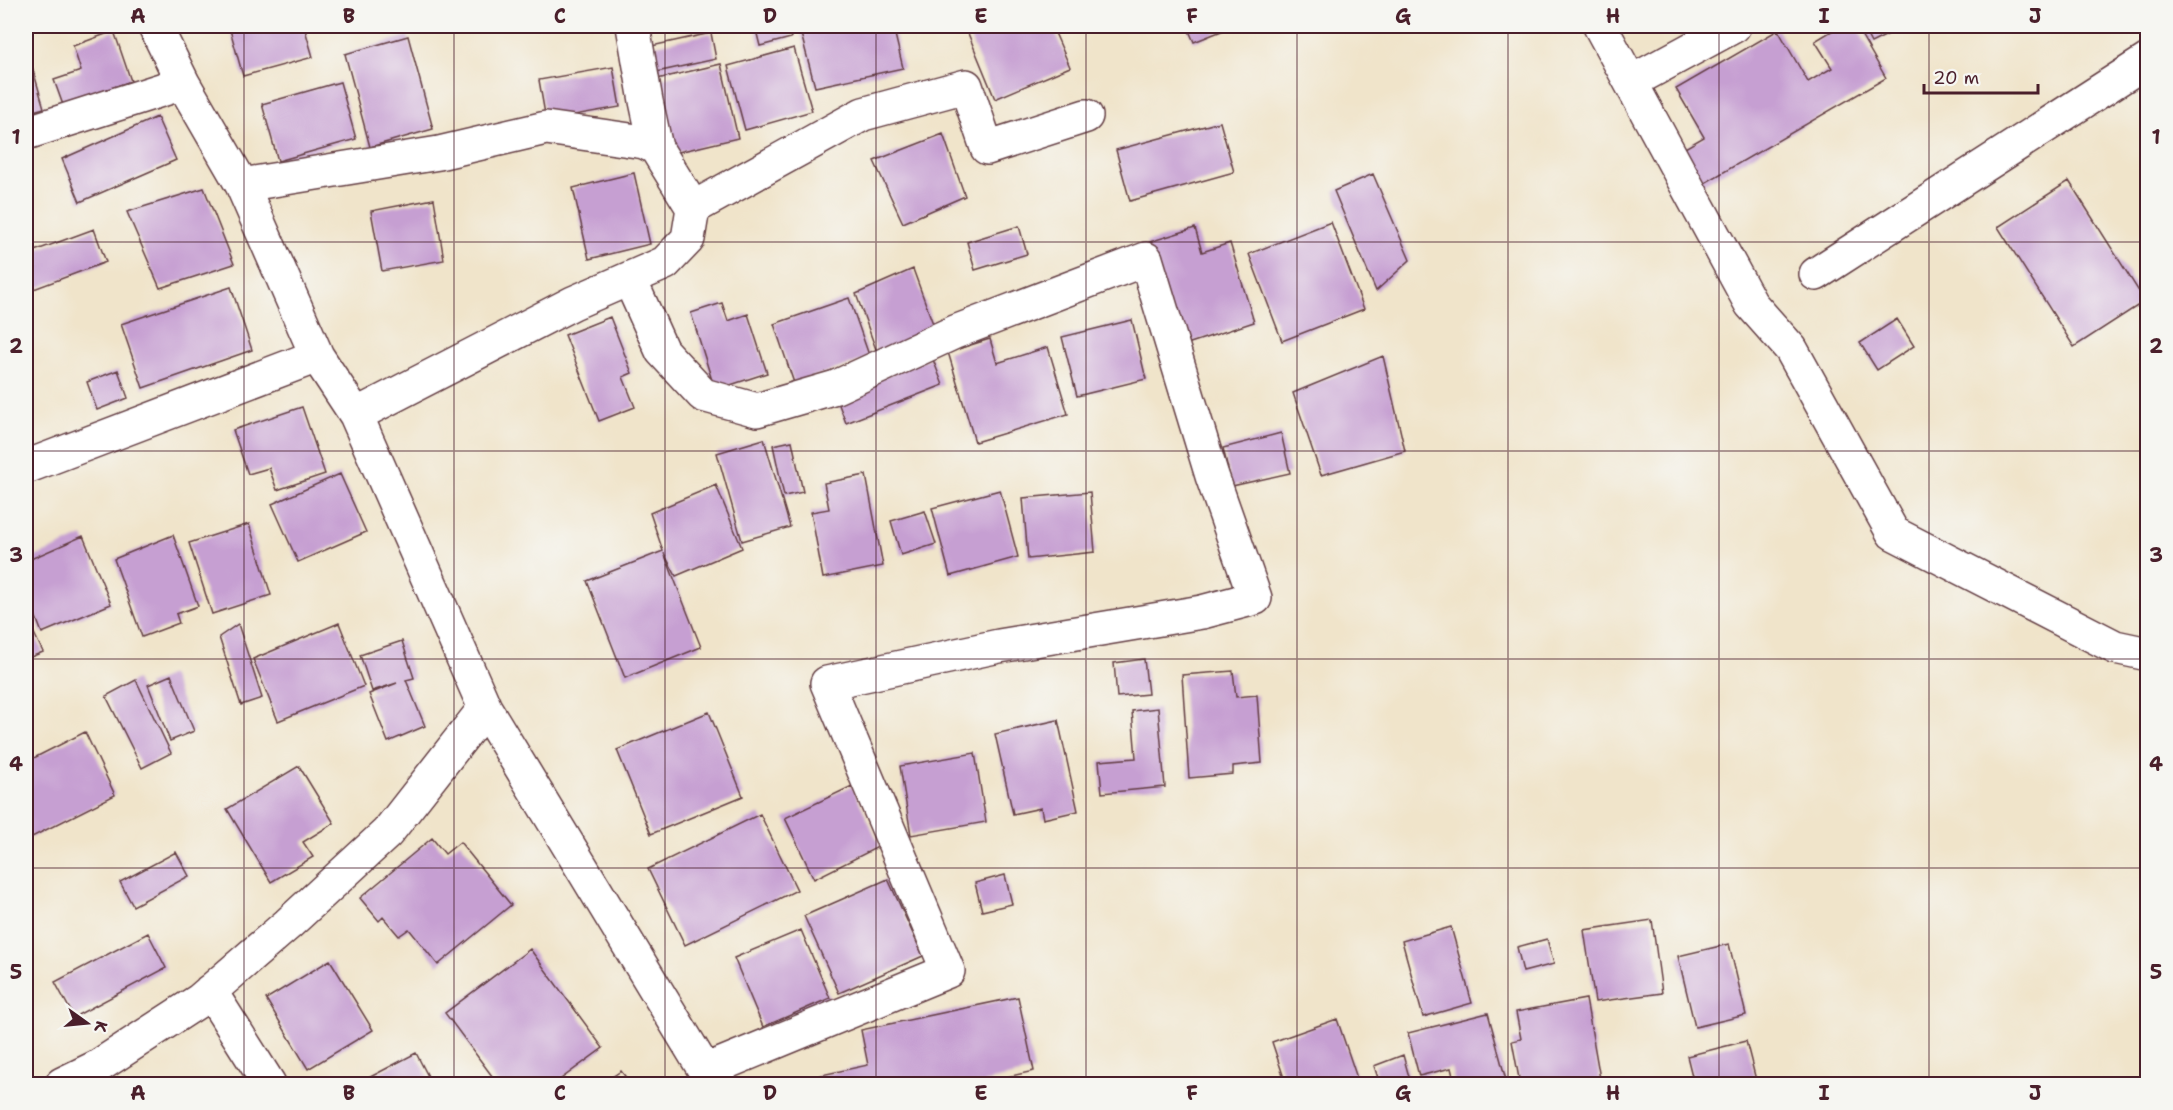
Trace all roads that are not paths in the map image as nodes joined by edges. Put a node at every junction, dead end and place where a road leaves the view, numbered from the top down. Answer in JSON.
{"nodes":[{"id":1,"x":155,"y":26,"type":"edge"},
{"id":2,"x":633,"y":26,"type":"edge"},
{"id":3,"x":1600,"y":26,"type":"edge"},
{"id":4,"x":1734,"y":26,"type":"edge"},
{"id":5,"x":2148,"y":60,"type":"edge"},
{"id":6,"x":1630,"y":82,"type":"junction"},
{"id":7,"x":183,"y":83,"type":"junction"},
{"id":8,"x":1086,"y":116,"type":"dead end"},
{"id":9,"x":26,"y":134,"type":"edge"},
{"id":10,"x":656,"y":147,"type":"junction"},
{"id":11,"x":242,"y":185,"type":"junction"},
{"id":12,"x":693,"y":208,"type":"junction"},
{"id":13,"x":1816,"y":274,"type":"dead end"},
{"id":14,"x":630,"y":280,"type":"junction"},
{"id":15,"x":317,"y":356,"type":"junction"},
{"id":16,"x":356,"y":415,"type":"junction"},
{"id":17,"x":26,"y":467,"type":"edge"},
{"id":18,"x":2148,"y":654,"type":"edge"},
{"id":19,"x":485,"y":708,"type":"junction"},
{"id":20,"x":210,"y":991,"type":"junction"},
{"id":21,"x":709,"y":1078,"type":"edge"},
{"id":22,"x":62,"y":1084,"type":"edge"},
{"id":23,"x":269,"y":1084,"type":"edge"}],
"edges":[{"from":1,"to":7,"type":"street"},
{"from":2,"to":10,"type":"street"},
{"from":3,"to":6,"type":"street"},
{"from":4,"to":6,"type":"street"},
{"from":5,"to":13,"type":"street"},
{"from":6,"to":18,"type":"street"},
{"from":7,"to":9,"type":"street"},
{"from":7,"to":11,"type":"street"},
{"from":8,"to":12,"type":"street"},
{"from":10,"to":11,"type":"street"},
{"from":10,"to":12,"type":"street"},
{"from":11,"to":15,"type":"street"},
{"from":12,"to":14,"type":"street"},
{"from":14,"to":16,"type":"street"},
{"from":14,"to":21,"type":"street"},
{"from":15,"to":16,"type":"street"},
{"from":15,"to":17,"type":"street"},
{"from":16,"to":19,"type":"street"},
{"from":19,"to":20,"type":"street"},
{"from":19,"to":21,"type":"street"},
{"from":20,"to":22,"type":"street"},
{"from":20,"to":23,"type":"street"}]}
